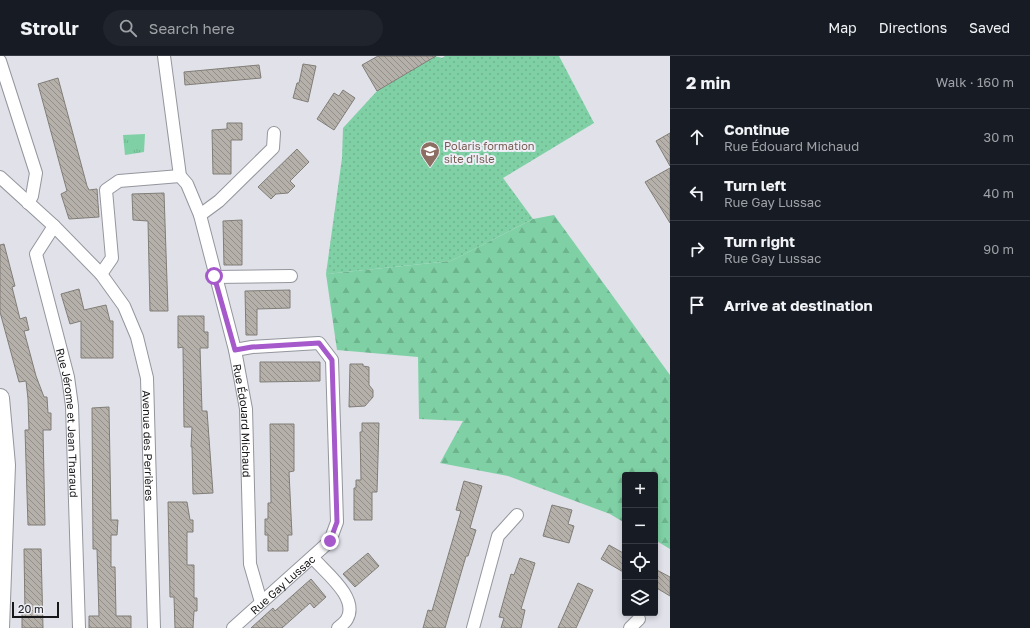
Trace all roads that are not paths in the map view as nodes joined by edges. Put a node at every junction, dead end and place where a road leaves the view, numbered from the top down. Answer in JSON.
{"nodes":[{"id":1,"x":164,"y":56,"type":"edge"},
{"id":2,"x":0,"y":60,"type":"edge"},
{"id":3,"x":274,"y":133,"type":"dead end"},
{"id":4,"x":180,"y":176,"type":"junction"},
{"id":5,"x":0,"y":177,"type":"edge"},
{"id":6,"x":28,"y":203,"type":"junction"},
{"id":7,"x":200,"y":215,"type":"junction"},
{"id":8,"x":54,"y":226,"type":"junction"},
{"id":9,"x":101,"y":274,"type":"junction"},
{"id":10,"x":214,"y":276,"type":"junction"},
{"id":11,"x":291,"y":276,"type":"dead end"},
{"id":12,"x":235,"y":350,"type":"junction"},
{"id":13,"x":0,"y":398,"type":"edge"},
{"id":14,"x":517,"y":515,"type":"dead end"},
{"id":15,"x":313,"y":558,"type":"junction"},
{"id":16,"x":261,"y":602,"type":"junction"},
{"id":17,"x":639,"y":619,"type":"dead end"},
{"id":18,"x":0,"y":628,"type":"edge"},
{"id":19,"x":79,"y":628,"type":"edge"},
{"id":20,"x":154,"y":628,"type":"edge"},
{"id":21,"x":233,"y":628,"type":"edge"},
{"id":22,"x":338,"y":628,"type":"edge"},
{"id":23,"x":473,"y":628,"type":"edge"},
{"id":24,"x":630,"y":628,"type":"edge"}],
"edges":[{"from":1,"to":4,"type":"street","name":"Rue Édouard Michaud"},
{"from":2,"to":6,"type":"street"},
{"from":3,"to":7,"type":"street"},
{"from":4,"to":7,"type":"street","name":"Rue Édouard Michaud"},
{"from":4,"to":9,"type":"street"},
{"from":5,"to":6,"type":"street","name":"Avenue des Perrières"},
{"from":6,"to":8,"type":"street","name":"Avenue des Perrières"},
{"from":7,"to":10,"type":"street","name":"Rue Édouard Michaud"},
{"from":8,"to":9,"type":"street","name":"Avenue des Perrières"},
{"from":8,"to":19,"type":"street","name":"Rue Jérome et Jean Tharaud"},
{"from":9,"to":20,"type":"street","name":"Avenue des Perrières"},
{"from":10,"to":11,"type":"street"},
{"from":10,"to":12,"type":"street","name":"Rue Édouard Michaud"},
{"from":12,"to":15,"type":"street","name":"Rue Gay Lussac"},
{"from":12,"to":16,"type":"street","name":"Rue Édouard Michaud"},
{"from":13,"to":18,"type":"main road"},
{"from":14,"to":23,"type":"street"},
{"from":15,"to":16,"type":"street","name":"Rue Gay Lussac"},
{"from":15,"to":22,"type":"street"},
{"from":16,"to":21,"type":"street","name":"Rue Gay Lussac"},
{"from":17,"to":24,"type":"street"}]}
